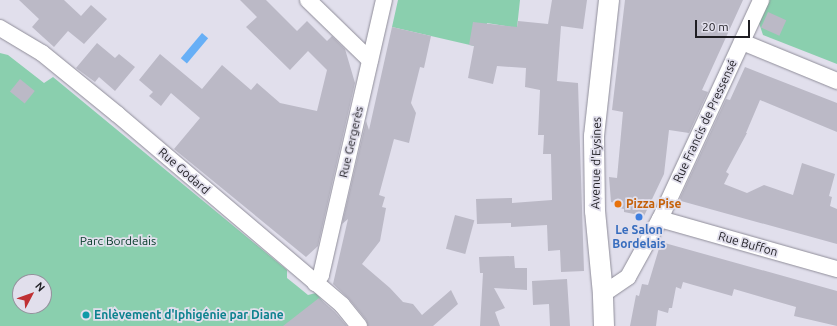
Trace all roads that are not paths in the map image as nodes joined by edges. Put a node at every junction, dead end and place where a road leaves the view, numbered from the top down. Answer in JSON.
{"nodes":[{"id":1,"x":308,"y":0,"type":"edge"},
{"id":2,"x":384,"y":0,"type":"edge"},
{"id":3,"x":609,"y":0,"type":"edge"},
{"id":4,"x":761,"y":0,"type":"edge"},
{"id":5,"x":0,"y":28,"type":"edge"},
{"id":6,"x":742,"y":42,"type":"junction"},
{"id":7,"x":370,"y":60,"type":"junction"},
{"id":8,"x":837,"y":81,"type":"edge"},
{"id":9,"x":660,"y":220,"type":"junction"},
{"id":10,"x":837,"y":269,"type":"edge"},
{"id":11,"x":315,"y":283,"type":"junction"},
{"id":12,"x":603,"y":294,"type":"junction"},
{"id":13,"x":359,"y":326,"type":"edge"},
{"id":14,"x":604,"y":326,"type":"edge"}],
"edges":[{"from":1,"to":7,"type":"street"},
{"from":2,"to":7,"type":"street","name":"Rue Gergerès"},
{"from":3,"to":12,"type":"street","name":"Avenue d'Eysines"},
{"from":4,"to":6,"type":"street","name":"Rue Francis de Pressensé"},
{"from":5,"to":11,"type":"street","name":"Rue Godard"},
{"from":6,"to":8,"type":"street"},
{"from":6,"to":9,"type":"street","name":"Rue Francis de Pressensé"},
{"from":7,"to":11,"type":"street","name":"Rue Gergerès"},
{"from":9,"to":10,"type":"street","name":"Rue Buffon"},
{"from":9,"to":12,"type":"street","name":"Rue Francis de Pressensé"},
{"from":11,"to":13,"type":"street","name":"Rue Godard"},
{"from":12,"to":14,"type":"street","name":"Avenue d'Eysines"}]}
